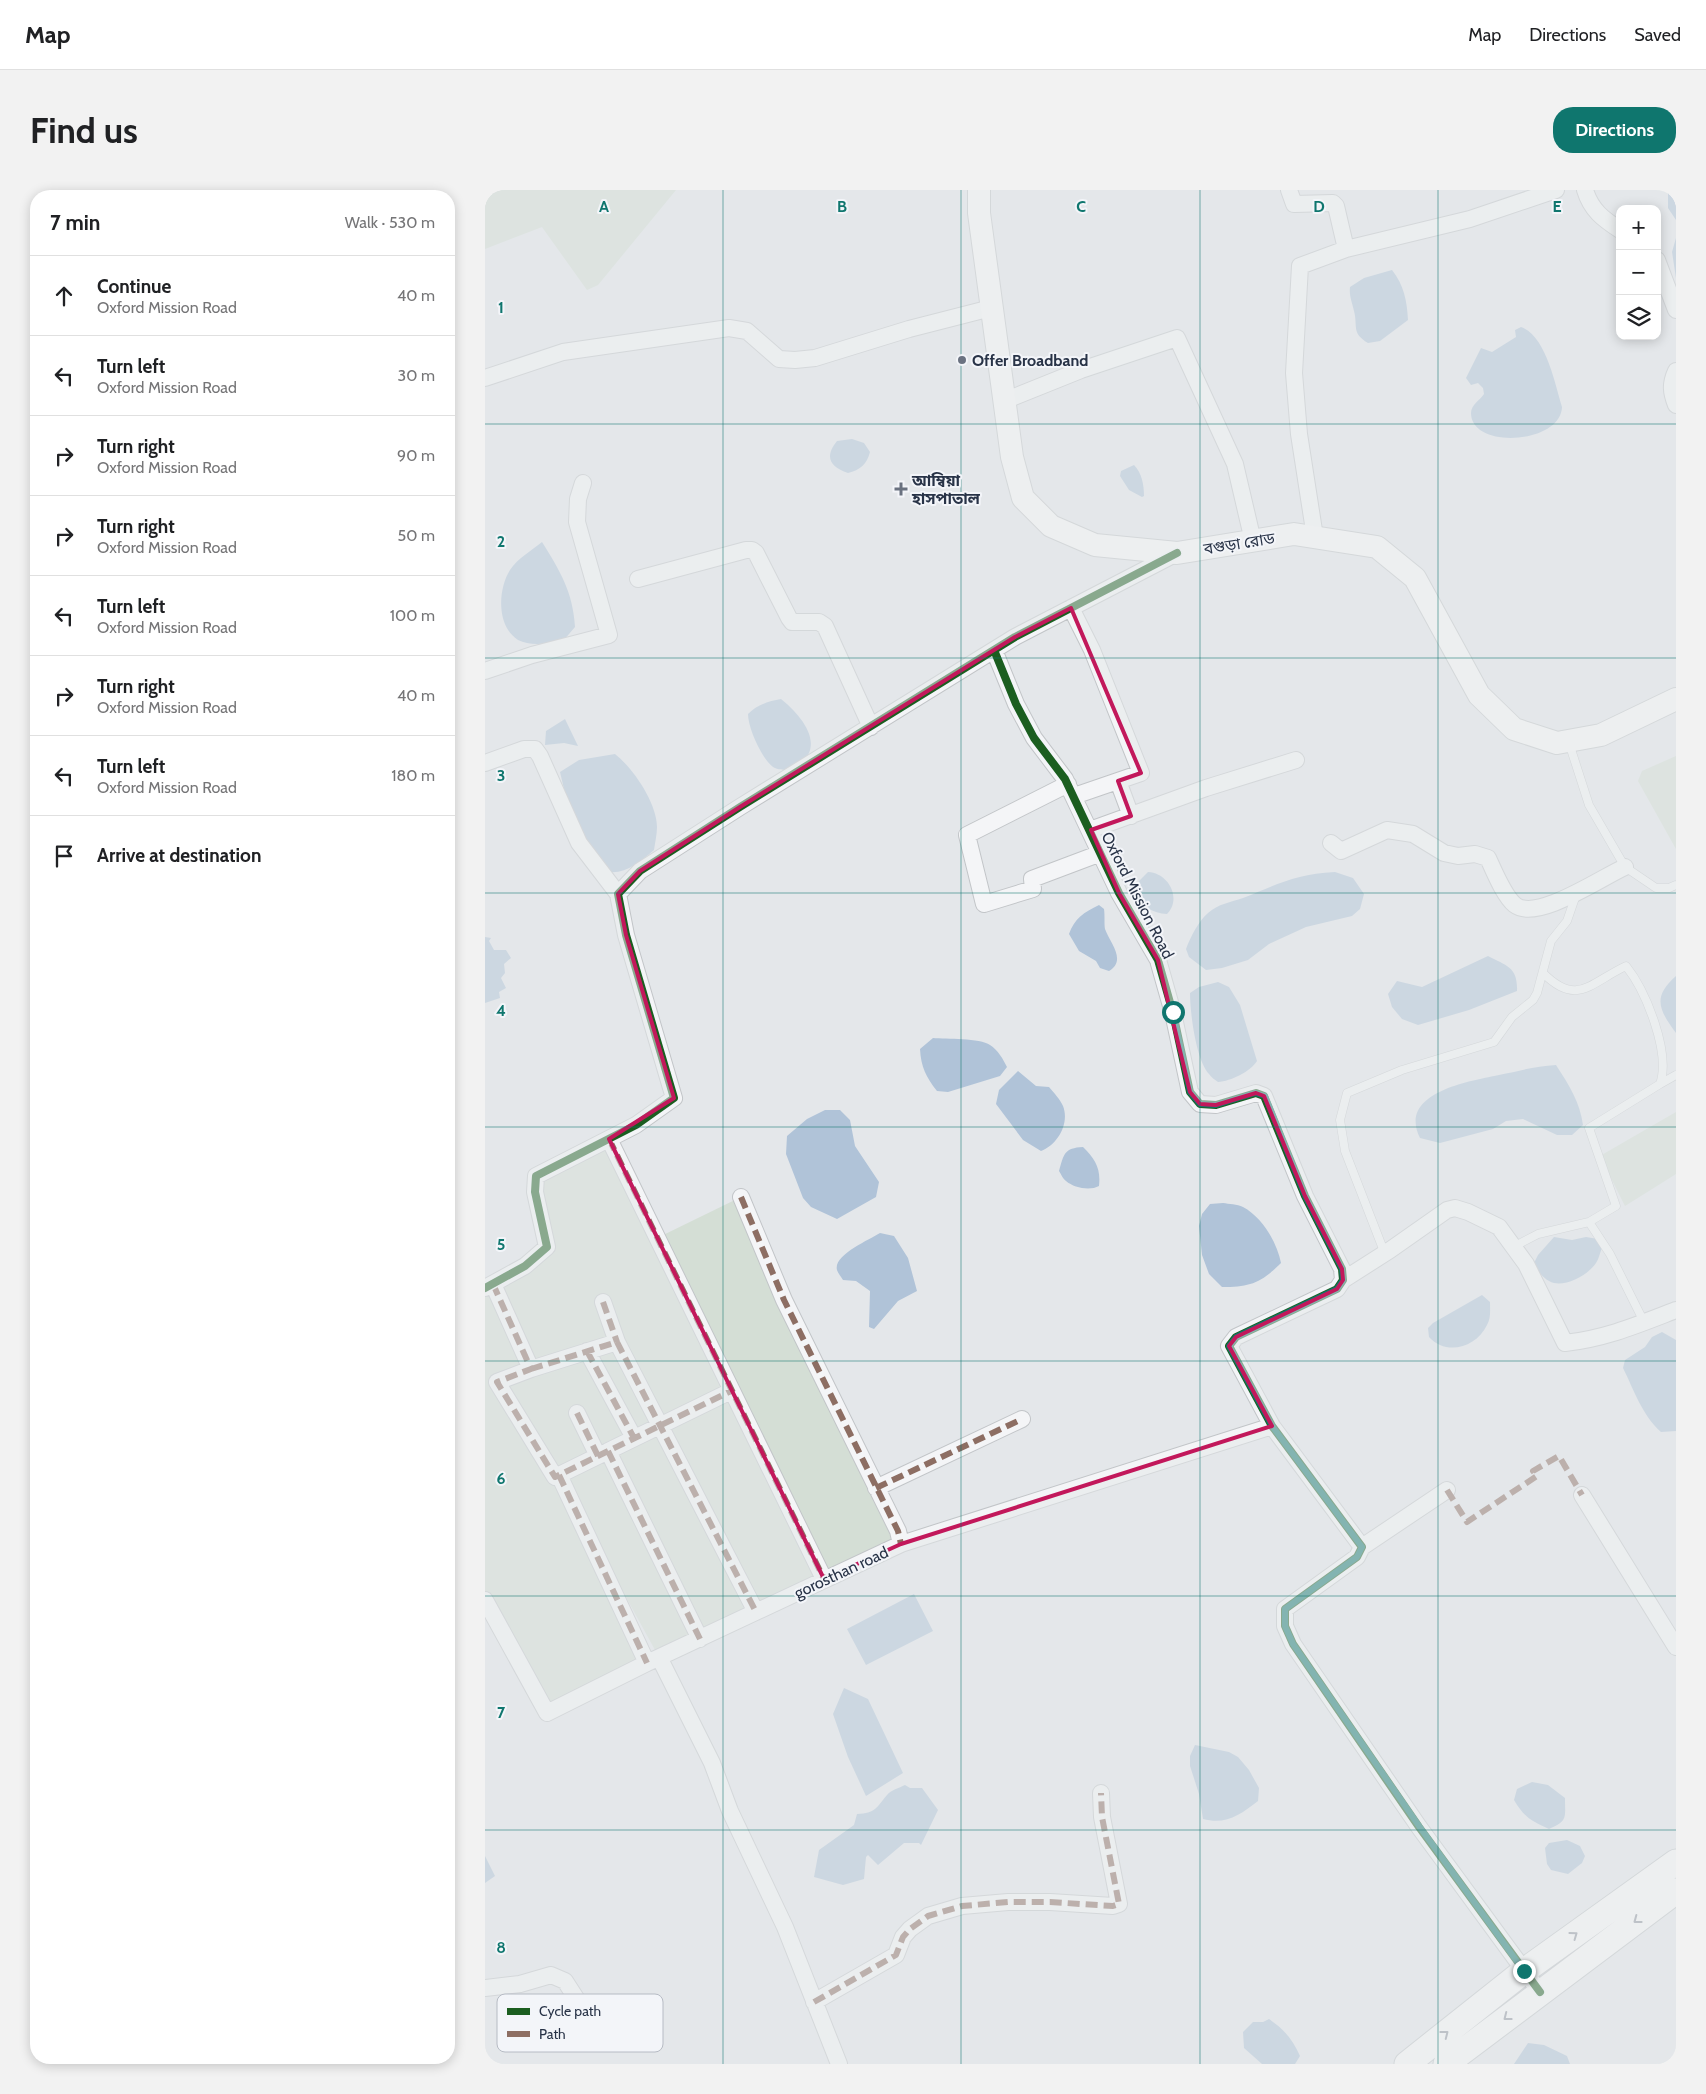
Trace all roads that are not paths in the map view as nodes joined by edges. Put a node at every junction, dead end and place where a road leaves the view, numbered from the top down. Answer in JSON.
{"nodes":[{"id":1,"x":979,"y":190,"type":"edge"},
{"id":2,"x":1289,"y":190,"type":"edge"},
{"id":3,"x":1556,"y":190,"type":"edge"},
{"id":4,"x":1585,"y":190,"type":"edge"},
{"id":5,"x":1616,"y":227,"type":"edge"},
{"id":6,"x":1346,"y":249,"type":"junction"},
{"id":7,"x":1661,"y":271,"type":"edge"},
{"id":8,"x":991,"y":308,"type":"junction"},
{"id":9,"x":1676,"y":310,"type":"edge"},
{"id":10,"x":1676,"y":370,"type":"edge"},
{"id":11,"x":485,"y":378,"type":"edge"},
{"id":12,"x":1004,"y":401,"type":"junction"},
{"id":13,"x":1676,"y":405,"type":"edge"},
{"id":14,"x":583,"y":483,"type":"dead end"},
{"id":15,"x":1315,"y":538,"type":"junction"},
{"id":16,"x":1253,"y":541,"type":"junction"},
{"id":17,"x":1177,"y":553,"type":"junction"},
{"id":18,"x":638,"y":579,"type":"dead end"},
{"id":19,"x":1071,"y":608,"type":"junction"},
{"id":20,"x":994,"y":650,"type":"junction"},
{"id":21,"x":485,"y":671,"type":"edge"},
{"id":22,"x":1676,"y":699,"type":"edge"},
{"id":23,"x":871,"y":727,"type":"junction"},
{"id":24,"x":1568,"y":741,"type":"junction"},
{"id":25,"x":1296,"y":760,"type":"dead end"},
{"id":26,"x":485,"y":763,"type":"edge"},
{"id":27,"x":1118,"y":780,"type":"junction"},
{"id":28,"x":1071,"y":790,"type":"junction"},
{"id":29,"x":1131,"y":816,"type":"junction"},
{"id":30,"x":1090,"y":830,"type":"junction"},
{"id":31,"x":1331,"y":844,"type":"dead end"},
{"id":32,"x":1101,"y":853,"type":"junction"},
{"id":33,"x":1625,"y":867,"type":"junction"},
{"id":34,"x":1676,"y":886,"type":"edge"},
{"id":35,"x":618,"y":894,"type":"junction"},
{"id":36,"x":1576,"y":894,"type":"junction"},
{"id":37,"x":1543,"y":973,"type":"junction"},
{"id":38,"x":1676,"y":1075,"type":"edge"},
{"id":39,"x":1661,"y":1084,"type":"junction"},
{"id":40,"x":609,"y":1139,"type":"junction"},
{"id":41,"x":741,"y":1197,"type":"dead end"},
{"id":42,"x":1589,"y":1222,"type":"junction"},
{"id":43,"x":1513,"y":1247,"type":"junction"},
{"id":44,"x":1385,"y":1254,"type":"junction"},
{"id":45,"x":1343,"y":1280,"type":"junction"},
{"id":46,"x":489,"y":1286,"type":"edge"},
{"id":47,"x":603,"y":1302,"type":"dead end"},
{"id":48,"x":1676,"y":1310,"type":"edge"},
{"id":49,"x":1644,"y":1322,"type":"junction"},
{"id":50,"x":617,"y":1342,"type":"junction"},
{"id":51,"x":587,"y":1351,"type":"junction"},
{"id":52,"x":531,"y":1369,"type":"junction"},
{"id":53,"x":731,"y":1391,"type":"junction"},
{"id":54,"x":577,"y":1413,"type":"dead end"},
{"id":55,"x":1022,"y":1419,"type":"dead end"},
{"id":56,"x":661,"y":1425,"type":"junction"},
{"id":57,"x":1272,"y":1426,"type":"junction"},
{"id":58,"x":634,"y":1438,"type":"junction"},
{"id":59,"x":603,"y":1454,"type":"junction"},
{"id":60,"x":559,"y":1475,"type":"junction"},
{"id":61,"x":877,"y":1488,"type":"junction"},
{"id":62,"x":1447,"y":1490,"type":"dead end"},
{"id":63,"x":1582,"y":1495,"type":"dead end"},
{"id":64,"x":901,"y":1544,"type":"junction"},
{"id":65,"x":1362,"y":1547,"type":"junction"},
{"id":66,"x":824,"y":1579,"type":"junction"},
{"id":67,"x":485,"y":1600,"type":"edge"},
{"id":68,"x":756,"y":1612,"type":"junction"},
{"id":69,"x":700,"y":1639,"type":"junction"},
{"id":70,"x":1676,"y":1647,"type":"edge"},
{"id":71,"x":653,"y":1661,"type":"junction"},
{"id":72,"x":1101,"y":1793,"type":"dead end"},
{"id":73,"x":1676,"y":1862,"type":"edge"},
{"id":74,"x":1676,"y":1891,"type":"edge"},
{"id":75,"x":1524,"y":1971,"type":"junction"},
{"id":76,"x":485,"y":1988,"type":"edge"},
{"id":77,"x":1540,"y":1992,"type":"junction"},
{"id":78,"x":573,"y":1994,"type":"edge"},
{"id":79,"x":814,"y":2002,"type":"junction"},
{"id":80,"x":839,"y":2064,"type":"edge"},
{"id":81,"x":1407,"y":2064,"type":"edge"},
{"id":82,"x":1446,"y":2064,"type":"edge"}],
"edges":[{"from":1,"to":8,"type":"main road","name":"বগুড়া রোড"},
{"from":2,"to":6,"type":"street"},
{"from":3,"to":6,"type":"street"},
{"from":4,"to":5,"type":"street"},
{"from":6,"to":15,"type":"street"},
{"from":7,"to":9,"type":"street"},
{"from":8,"to":11,"type":"street"},
{"from":8,"to":12,"type":"main road","name":"বগুড়া রোড"},
{"from":10,"to":13,"type":"street"},
{"from":12,"to":16,"type":"street"},
{"from":12,"to":17,"type":"main road","name":"বগুড়া রোড"},
{"from":14,"to":21,"type":"street"},
{"from":15,"to":16,"type":"main road","name":"বগুড়া রোড"},
{"from":15,"to":24,"type":"main road","name":"বগুড়া রোড"},
{"from":16,"to":17,"type":"main road","name":"বগুড়া রোড"},
{"from":17,"to":19,"type":"street"},
{"from":18,"to":23,"type":"street"},
{"from":19,"to":20,"type":"street"},
{"from":19,"to":27,"type":"street"},
{"from":20,"to":23,"type":"street"},
{"from":20,"to":28,"type":"street","name":"Oxford Mission Road"},
{"from":22,"to":24,"type":"main road","name":"বগুড়া রোড"},
{"from":23,"to":35,"type":"street"},
{"from":24,"to":33,"type":"lane"},
{"from":25,"to":29,"type":"street"},
{"from":26,"to":35,"type":"street"},
{"from":27,"to":28,"type":"street"},
{"from":27,"to":29,"type":"street"},
{"from":28,"to":30,"type":"street","name":"Oxford Mission Road"},
{"from":28,"to":32,"type":"street"},
{"from":29,"to":30,"type":"street"},
{"from":30,"to":32,"type":"street","name":"Oxford Mission Road"},
{"from":31,"to":36,"type":"street"},
{"from":32,"to":45,"type":"street","name":"Oxford Mission Road"},
{"from":33,"to":34,"type":"lane"},
{"from":33,"to":36,"type":"street"},
{"from":35,"to":40,"type":"street"},
{"from":36,"to":37,"type":"lane"},
{"from":37,"to":39,"type":"lane"},
{"from":37,"to":44,"type":"lane"},
{"from":38,"to":39,"type":"lane"},
{"from":39,"to":42,"type":"lane"},
{"from":40,"to":46,"type":"street"},
{"from":40,"to":53,"type":"street"},
{"from":41,"to":61,"type":"street"},
{"from":42,"to":43,"type":"lane"},
{"from":42,"to":49,"type":"lane"},
{"from":43,"to":44,"type":"street"},
{"from":43,"to":49,"type":"street"},
{"from":44,"to":45,"type":"street"},
{"from":45,"to":57,"type":"street"},
{"from":46,"to":52,"type":"street"},
{"from":47,"to":50,"type":"street"},
{"from":48,"to":49,"type":"street"},
{"from":50,"to":51,"type":"street"},
{"from":50,"to":56,"type":"street"},
{"from":51,"to":52,"type":"street"},
{"from":51,"to":58,"type":"street"},
{"from":52,"to":60,"type":"street"},
{"from":53,"to":56,"type":"street"},
{"from":53,"to":66,"type":"street"},
{"from":54,"to":59,"type":"street"},
{"from":55,"to":61,"type":"street"},
{"from":56,"to":58,"type":"street"},
{"from":56,"to":68,"type":"street"},
{"from":57,"to":64,"type":"street","name":"gorosthan road"},
{"from":57,"to":65,"type":"street"},
{"from":58,"to":59,"type":"street"},
{"from":59,"to":60,"type":"street"},
{"from":59,"to":69,"type":"street"},
{"from":60,"to":71,"type":"street"},
{"from":61,"to":64,"type":"street"},
{"from":62,"to":65,"type":"street"},
{"from":63,"to":70,"type":"street"},
{"from":64,"to":66,"type":"street","name":"gorosthan road"},
{"from":65,"to":75,"type":"street"},
{"from":66,"to":68,"type":"street","name":"gorosthan road"},
{"from":67,"to":71,"type":"street","name":"gorosthan road"},
{"from":68,"to":69,"type":"street","name":"gorosthan road"},
{"from":69,"to":71,"type":"street","name":"gorosthan road"},
{"from":71,"to":79,"type":"street"},
{"from":72,"to":79,"type":"street"},
{"from":75,"to":73,"type":"main road","one_way":true},
{"from":74,"to":77,"type":"main road","one_way":true},
{"from":75,"to":77,"type":"street"},
{"from":81,"to":75,"type":"main road","one_way":true},
{"from":76,"to":78,"type":"street"},
{"from":77,"to":82,"type":"main road","one_way":true},
{"from":79,"to":80,"type":"street"}]}
